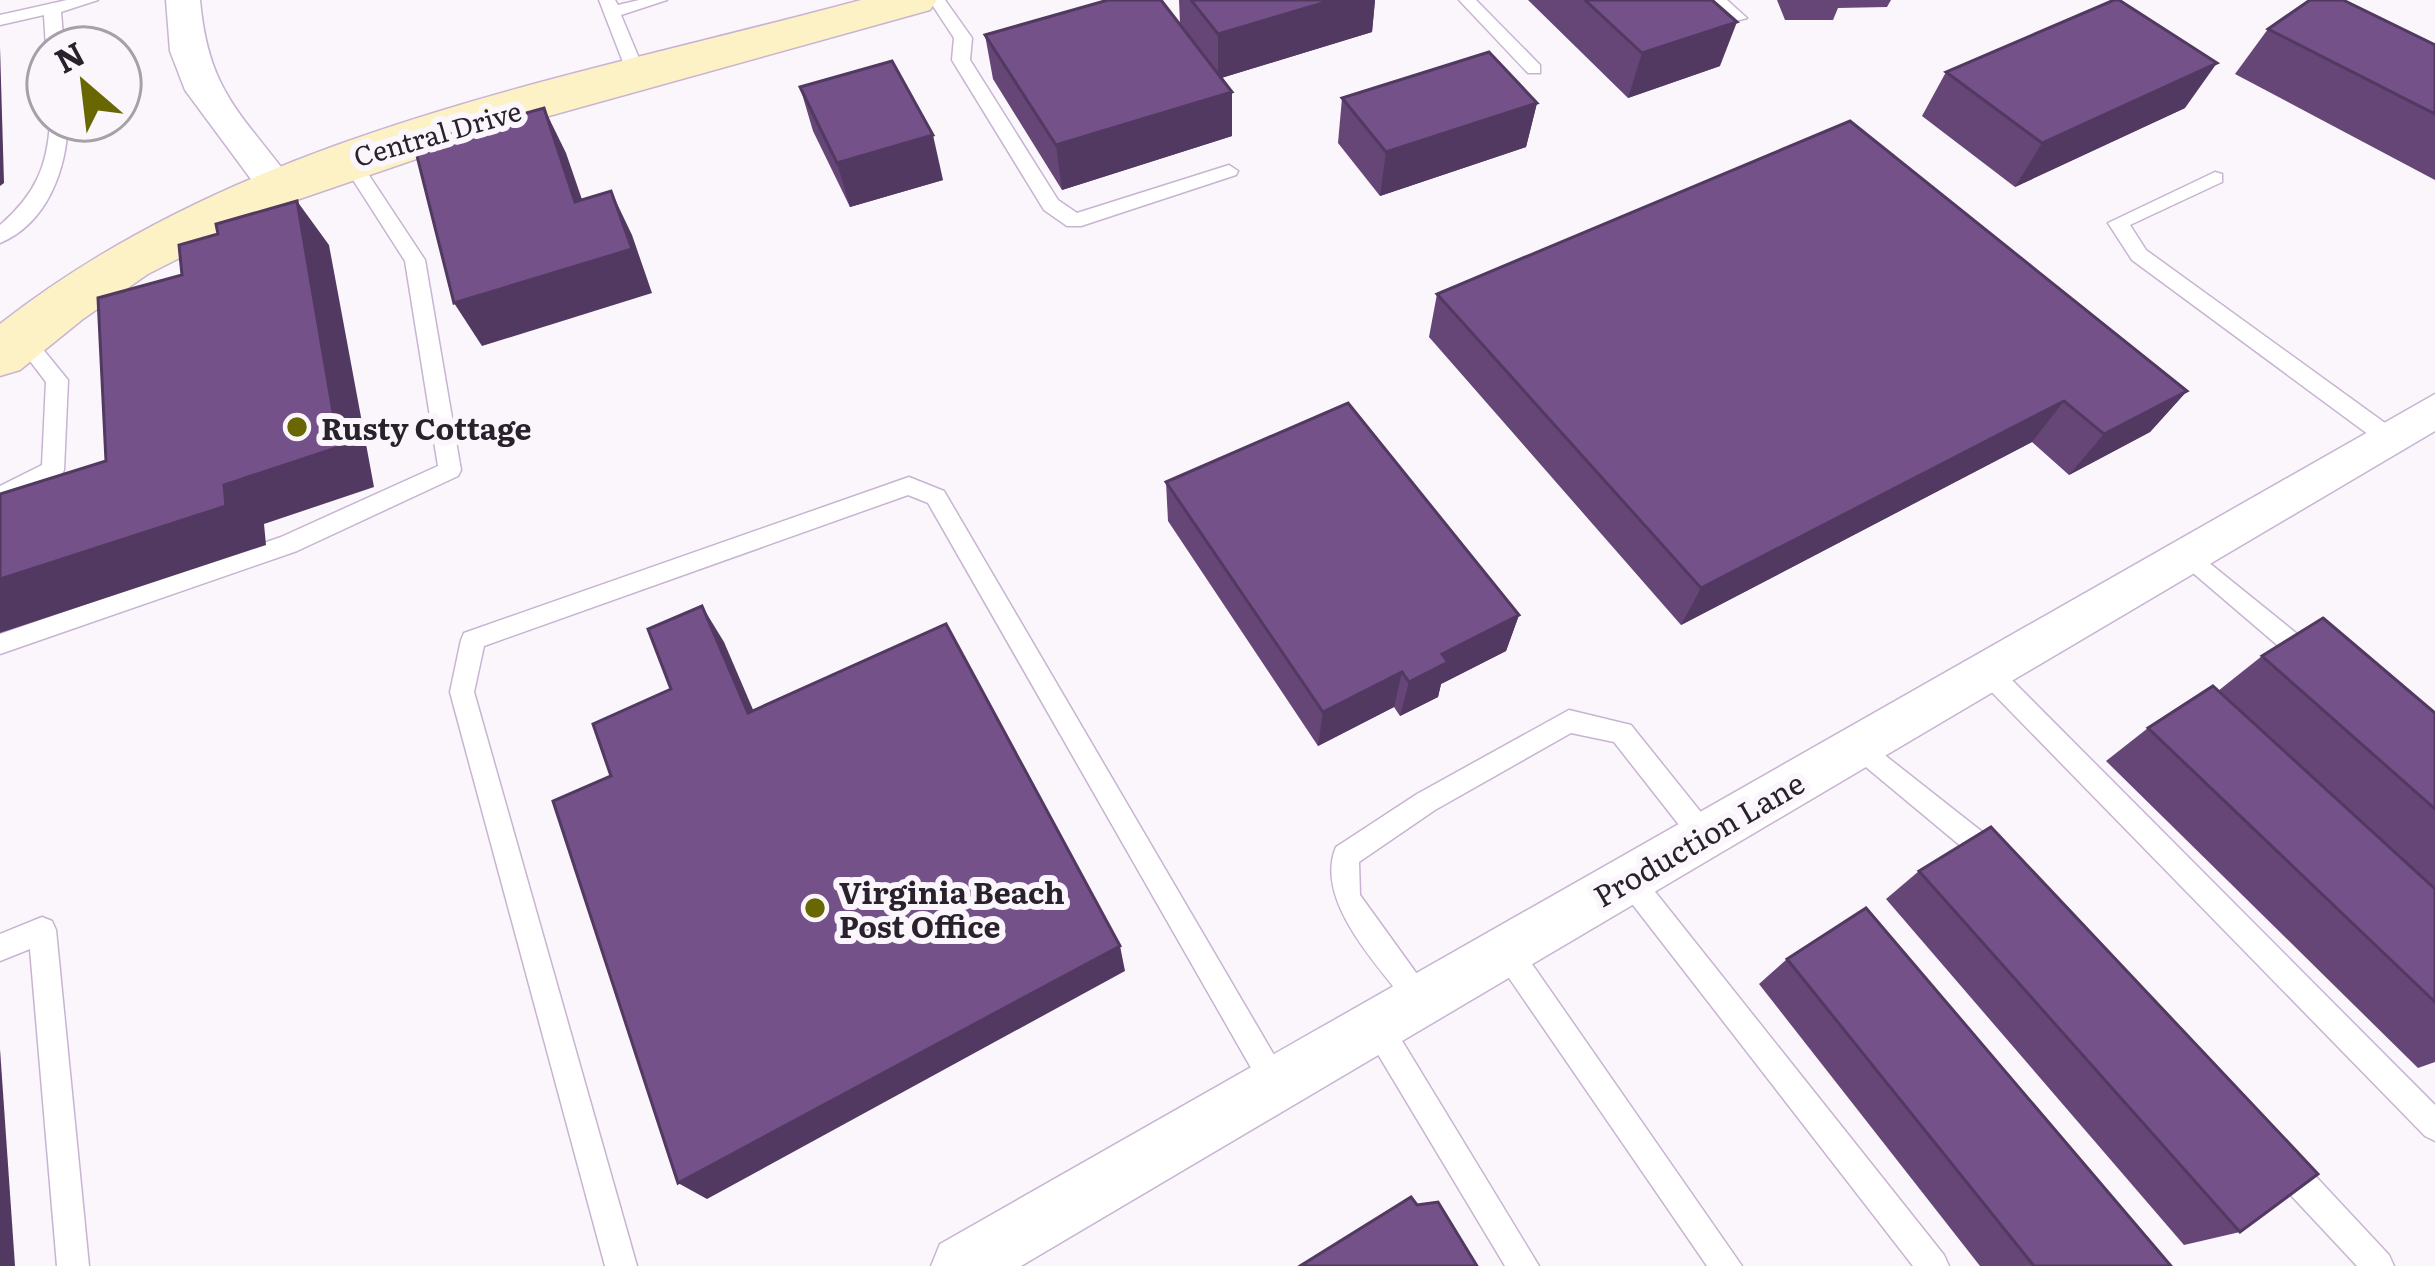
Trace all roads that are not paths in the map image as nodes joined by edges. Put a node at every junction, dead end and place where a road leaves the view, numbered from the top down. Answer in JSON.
{"nodes":[{"id":1,"x":90,"y":0,"type":"edge"},
{"id":2,"x":183,"y":0,"type":"edge"},
{"id":3,"x":659,"y":0,"type":"edge"},
{"id":4,"x":914,"y":0,"type":"edge"},
{"id":5,"x":937,"y":0,"type":"edge"},
{"id":6,"x":1467,"y":0,"type":"edge"},
{"id":7,"x":1718,"y":0,"type":"edge"},
{"id":8,"x":609,"y":6,"type":"edge"},
{"id":9,"x":52,"y":9,"type":"junction"},
{"id":10,"x":1738,"y":18,"type":"edge"},
{"id":11,"x":0,"y":20,"type":"edge"},
{"id":12,"x":53,"y":24,"type":"edge"},
{"id":13,"x":1534,"y":69,"type":"dead end"},
{"id":14,"x":637,"y":75,"type":"junction"},
{"id":15,"x":59,"y":144,"type":"edge"},
{"id":16,"x":348,"y":158,"type":"junction"},
{"id":17,"x":1228,"y":171,"type":"dead end"},
{"id":18,"x":2215,"y":178,"type":"dead end"},
{"id":19,"x":275,"y":185,"type":"junction"},
{"id":20,"x":0,"y":236,"type":"edge"},
{"id":21,"x":10,"y":346,"type":"edge"},
{"id":22,"x":2435,"y":410,"type":"edge"},
{"id":23,"x":2388,"y":437,"type":"junction"},
{"id":24,"x":0,"y":496,"type":"edge"},
{"id":25,"x":2188,"y":554,"type":"junction"},
{"id":26,"x":0,"y":644,"type":"edge"},
{"id":27,"x":1986,"y":670,"type":"junction"},
{"id":28,"x":2329,"y":675,"type":"edge"},
{"id":29,"x":1858,"y":745,"type":"junction"},
{"id":30,"x":1703,"y":836,"type":"junction"},
{"id":31,"x":2010,"y":871,"type":"edge"},
{"id":32,"x":1628,"y":878,"type":"junction"},
{"id":33,"x":0,"y":948,"type":"edge"},
{"id":34,"x":1506,"y":950,"type":"junction"},
{"id":35,"x":1399,"y":1012,"type":"junction"},
{"id":36,"x":1276,"y":1084,"type":"junction"},
{"id":37,"x":2435,"y":1126,"type":"edge"},
{"id":38,"x":2269,"y":1149,"type":"edge"},
{"id":39,"x":1033,"y":1248,"type":"edge"},
{"id":40,"x":73,"y":1266,"type":"edge"},
{"id":41,"x":621,"y":1266,"type":"edge"},
{"id":42,"x":962,"y":1266,"type":"edge"},
{"id":43,"x":1522,"y":1266,"type":"edge"},
{"id":44,"x":1726,"y":1266,"type":"edge"},
{"id":45,"x":1934,"y":1266,"type":"edge"},
{"id":46,"x":2378,"y":1266,"type":"edge"}],
"edges":[{"from":1,"to":9,"type":"lane"},
{"from":2,"to":19,"type":"street"},
{"from":3,"to":8,"type":"lane"},
{"from":4,"to":14,"type":"street","name":"Central Drive"},
{"from":5,"to":17,"type":"lane"},
{"from":6,"to":13,"type":"lane"},
{"from":7,"to":10,"type":"lane"},
{"from":8,"to":14,"type":"lane"},
{"from":9,"to":11,"type":"lane"},
{"from":9,"to":12,"type":"lane"},
{"from":14,"to":16,"type":"street","name":"Central Drive"},
{"from":15,"to":20,"type":"lane"},
{"from":16,"to":19,"type":"street","name":"Central Drive"},
{"from":16,"to":26,"type":"lane"},
{"from":18,"to":23,"type":"lane"},
{"from":19,"to":21,"type":"street","name":"Central Drive"},
{"from":21,"to":24,"type":"lane"},
{"from":22,"to":23,"type":"street","name":"Production Lane"},
{"from":23,"to":25,"type":"street","name":"Production Lane"},
{"from":25,"to":27,"type":"street","name":"Production Lane"},
{"from":25,"to":28,"type":"lane"},
{"from":27,"to":29,"type":"street","name":"Production Lane"},
{"from":27,"to":37,"type":"lane"},
{"from":29,"to":30,"type":"street","name":"Production Lane"},
{"from":29,"to":31,"type":"lane"},
{"from":30,"to":32,"type":"street","name":"Production Lane"},
{"from":30,"to":35,"type":"lane"},
{"from":32,"to":34,"type":"street","name":"Production Lane"},
{"from":32,"to":45,"type":"lane"},
{"from":33,"to":40,"type":"lane"},
{"from":34,"to":35,"type":"street","name":"Production Lane"},
{"from":34,"to":44,"type":"lane"},
{"from":35,"to":36,"type":"street","name":"Production Lane"},
{"from":35,"to":43,"type":"lane"},
{"from":36,"to":39,"type":"street","name":"Production Lane"},
{"from":36,"to":41,"type":"lane"},
{"from":38,"to":46,"type":"lane"},
{"from":39,"to":42,"type":"street","name":"Production Lane"}]}
